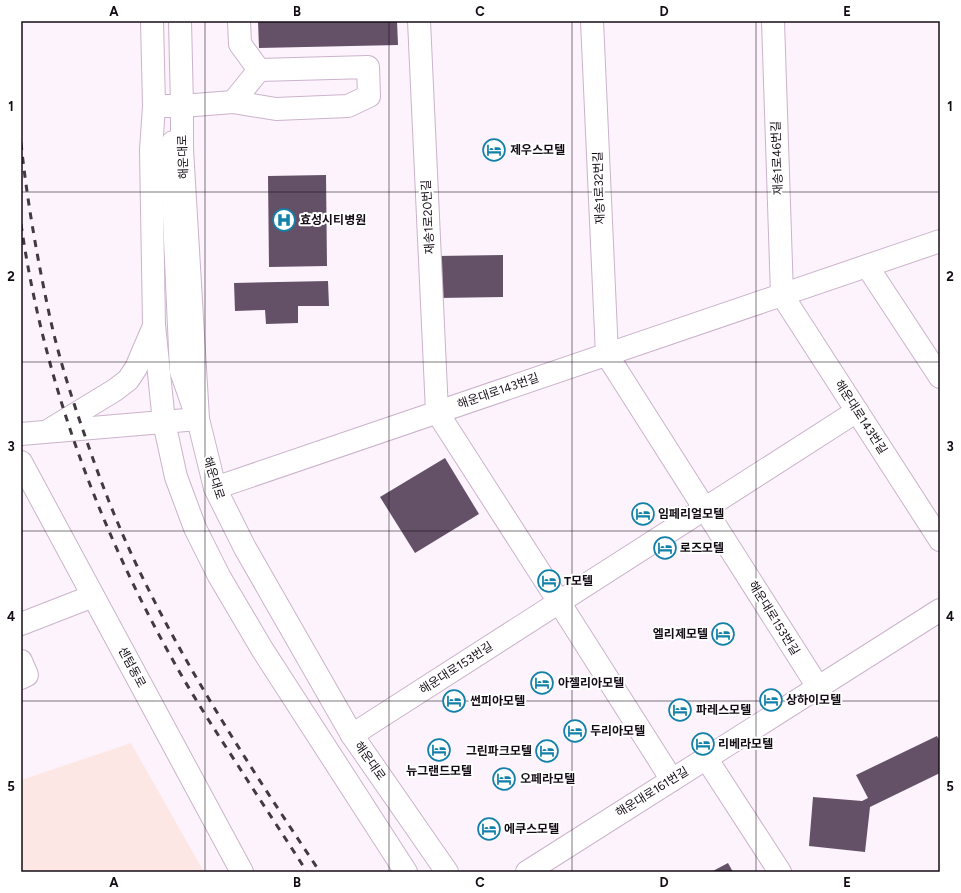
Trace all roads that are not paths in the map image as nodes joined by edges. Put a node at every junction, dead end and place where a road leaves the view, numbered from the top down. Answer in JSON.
{"nodes":[{"id":1,"x":152,"y":21,"type":"edge"},
{"id":2,"x":180,"y":21,"type":"edge"},
{"id":3,"x":239,"y":21,"type":"edge"},
{"id":4,"x":419,"y":21,"type":"edge"},
{"id":5,"x":592,"y":21,"type":"edge"},
{"id":6,"x":773,"y":21,"type":"edge"},
{"id":7,"x":259,"y":70,"type":"junction"},
{"id":8,"x":233,"y":102,"type":"junction"},
{"id":9,"x":154,"y":106,"type":"junction"},
{"id":10,"x":182,"y":106,"type":"junction"},
{"id":11,"x":940,"y":241,"type":"edge"},
{"id":12,"x":866,"y":266,"type":"junction"},
{"id":13,"x":782,"y":295,"type":"junction"},
{"id":14,"x":154,"y":325,"type":"junction"},
{"id":15,"x":607,"y":355,"type":"junction"},
{"id":16,"x":940,"y":376,"type":"edge"},
{"id":17,"x":857,"y":411,"type":"junction"},
{"id":18,"x":437,"y":412,"type":"junction"},
{"id":19,"x":198,"y":419,"type":"junction"},
{"id":20,"x":164,"y":422,"type":"junction"},
{"id":21,"x":47,"y":432,"type":"junction"},
{"id":22,"x":21,"y":434,"type":"edge"},
{"id":23,"x":21,"y":462,"type":"edge"},
{"id":24,"x":215,"y":488,"type":"junction"},
{"id":25,"x":705,"y":509,"type":"junction"},
{"id":26,"x":940,"y":540,"type":"edge"},
{"id":27,"x":94,"y":596,"type":"junction"},
{"id":28,"x":559,"y":602,"type":"junction"},
{"id":29,"x":940,"y":610,"type":"edge"},
{"id":30,"x":21,"y":624,"type":"edge"},
{"id":31,"x":21,"y":661,"type":"edge"},
{"id":32,"x":21,"y":678,"type":"edge"},
{"id":33,"x":818,"y":687,"type":"junction"},
{"id":34,"x":352,"y":735,"type":"junction"},
{"id":35,"x":706,"y":758,"type":"junction"},
{"id":36,"x":672,"y":780,"type":"junction"},
{"id":37,"x":242,"y":872,"type":"edge"},
{"id":38,"x":406,"y":872,"type":"edge"},
{"id":39,"x":448,"y":872,"type":"edge"},
{"id":40,"x":527,"y":872,"type":"edge"},
{"id":41,"x":780,"y":872,"type":"edge"}],
"edges":[{"from":1,"to":9,"type":"street"},
{"from":2,"to":10,"type":"street","name":"해운대로"},
{"from":3,"to":7,"type":"street"},
{"from":4,"to":18,"type":"street","name":"재송1로20번길"},
{"from":5,"to":15,"type":"street","name":"재송1로32번길"},
{"from":6,"to":13,"type":"street","name":"재송1로46번길"},
{"from":7,"to":8,"type":"street"},
{"from":7,"to":8,"type":"street"},
{"from":8,"to":10,"type":"street"},
{"from":9,"to":10,"type":"street"},
{"from":9,"to":14,"type":"street"},
{"from":10,"to":19,"type":"street","name":"해운대로"},
{"from":11,"to":12,"type":"street","name":"해운대로143번길"},
{"from":12,"to":13,"type":"street","name":"해운대로143번길"},
{"from":12,"to":16,"type":"street"},
{"from":13,"to":15,"type":"street","name":"해운대로143번길"},
{"from":13,"to":17,"type":"street","name":"해운대로143번길"},
{"from":14,"to":20,"type":"street"},
{"from":14,"to":21,"type":"street"},
{"from":15,"to":18,"type":"street","name":"해운대로143번길"},
{"from":15,"to":25,"type":"street","name":"해운대로153번길"},
{"from":17,"to":25,"type":"street","name":"해운대로153번길"},
{"from":17,"to":26,"type":"street","name":"해운대로143번길"},
{"from":18,"to":24,"type":"street","name":"해운대로143번길"},
{"from":18,"to":28,"type":"street"},
{"from":19,"to":20,"type":"street"},
{"from":19,"to":24,"type":"street","name":"해운대로"},
{"from":20,"to":21,"type":"street"},
{"from":20,"to":38,"type":"street"},
{"from":21,"to":22,"type":"street"},
{"from":23,"to":27,"type":"street","name":"센텀동로"},
{"from":24,"to":34,"type":"street","name":"해운대로"},
{"from":25,"to":28,"type":"street","name":"해운대로153번길"},
{"from":25,"to":33,"type":"street","name":"해운대로153번길"},
{"from":27,"to":30,"type":"street"},
{"from":27,"to":37,"type":"street","name":"센텀동로"},
{"from":28,"to":34,"type":"street","name":"해운대로153번길"},
{"from":28,"to":36,"type":"street"},
{"from":29,"to":33,"type":"street","name":"해운대로161번길"},
{"from":31,"to":32,"type":"street"},
{"from":33,"to":35,"type":"street","name":"해운대로161번길"},
{"from":34,"to":39,"type":"street","name":"해운대로"},
{"from":35,"to":36,"type":"street","name":"해운대로161번길"},
{"from":35,"to":41,"type":"street"},
{"from":36,"to":40,"type":"street","name":"해운대로161번길"}]}
